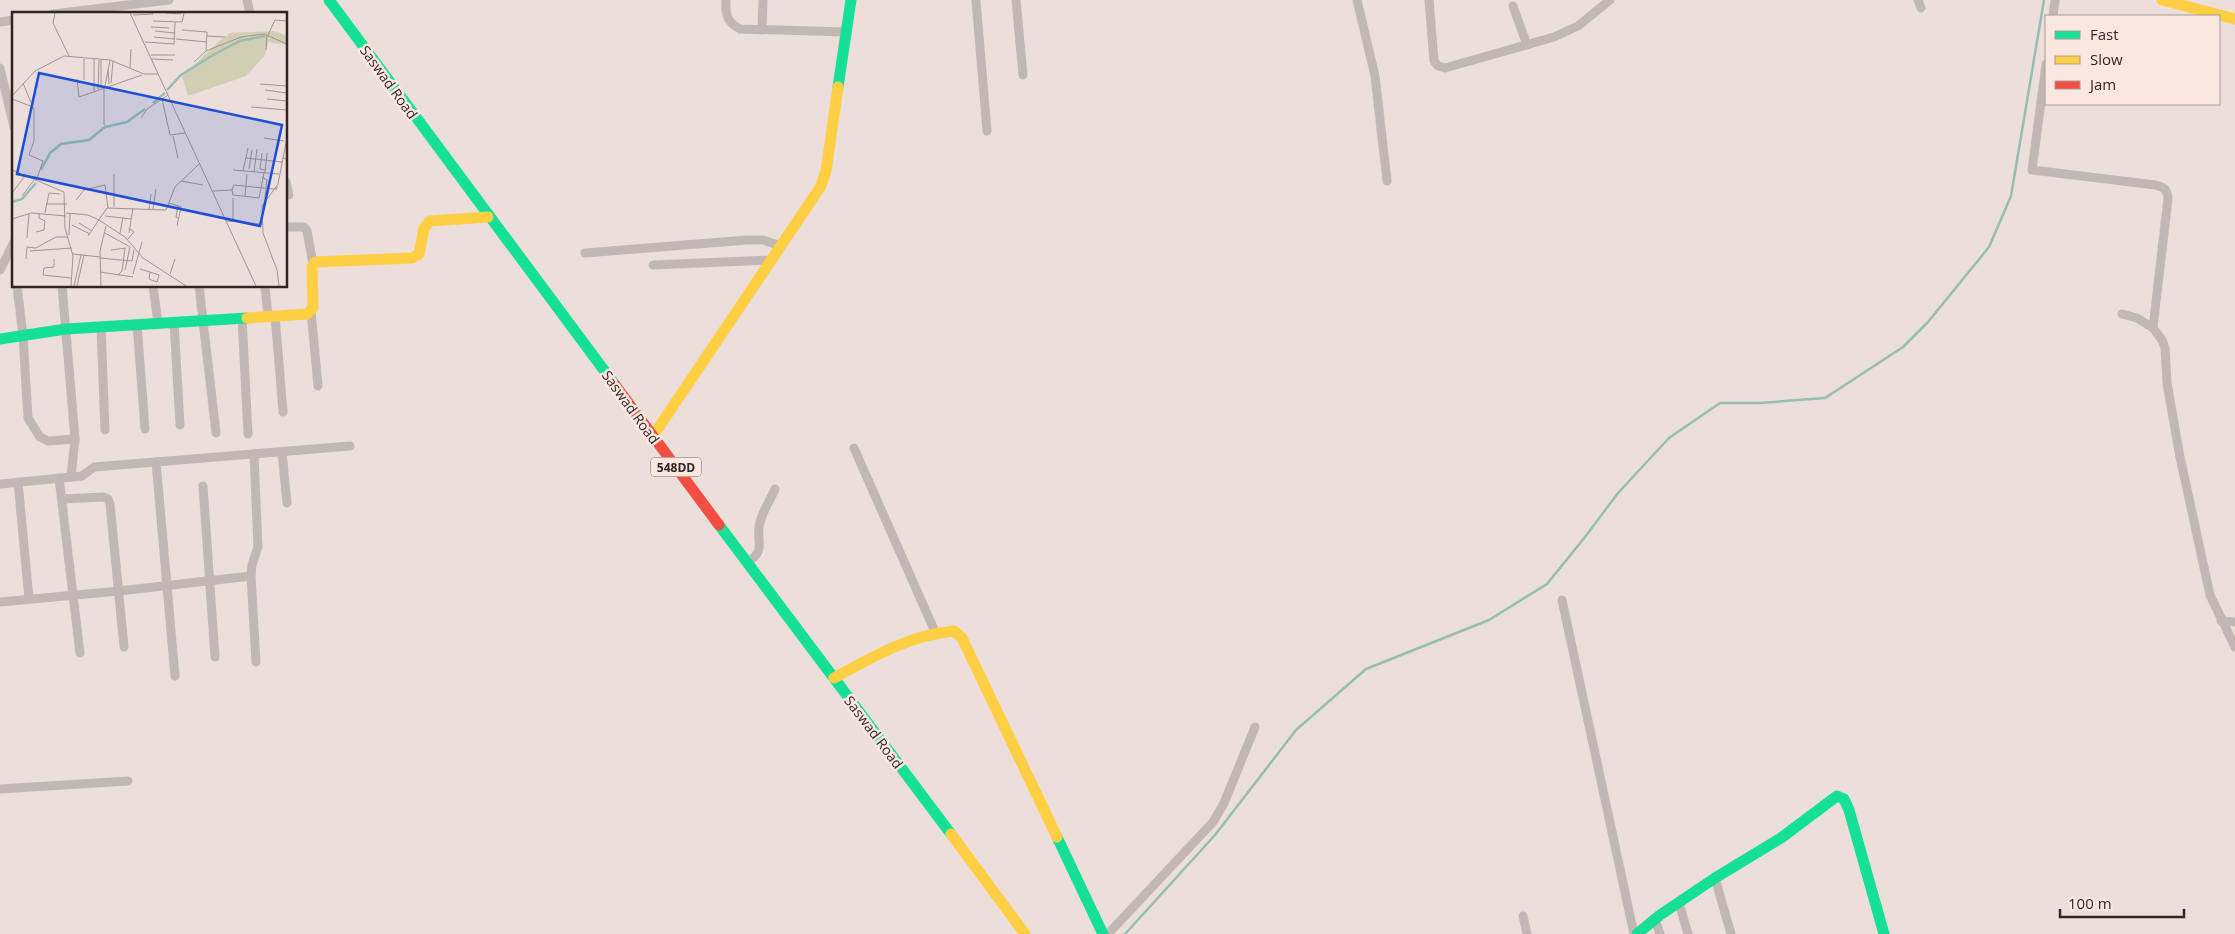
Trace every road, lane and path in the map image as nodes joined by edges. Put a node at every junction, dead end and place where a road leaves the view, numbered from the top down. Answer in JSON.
{"nodes":[{"id":1,"x":169,"y":0,"type":"edge"},
{"id":2,"x":329,"y":0,"type":"edge"},
{"id":3,"x":726,"y":0,"type":"edge"},
{"id":4,"x":763,"y":0,"type":"edge"},
{"id":5,"x":851,"y":0,"type":"edge"},
{"id":6,"x":976,"y":0,"type":"edge"},
{"id":7,"x":1016,"y":0,"type":"edge"},
{"id":8,"x":1357,"y":0,"type":"edge"},
{"id":9,"x":1428,"y":0,"type":"edge"},
{"id":10,"x":1610,"y":0,"type":"edge"},
{"id":11,"x":2055,"y":0,"type":"edge"},
{"id":12,"x":2162,"y":0,"type":"edge"},
{"id":13,"x":1513,"y":6,"type":"dead end"},
{"id":14,"x":70,"y":12,"type":"edge"},
{"id":15,"x":2053,"y":15,"type":"edge"},
{"id":16,"x":2220,"y":15,"type":"edge"},
{"id":17,"x":2220,"y":15,"type":"edge"},
{"id":18,"x":2235,"y":19,"type":"edge"},
{"id":19,"x":762,"y":30,"type":"junction"},
{"id":20,"x":846,"y":32,"type":"junction"},
{"id":21,"x":1526,"y":45,"type":"junction"},
{"id":22,"x":0,"y":68,"type":"edge"},
{"id":23,"x":2045,"y":72,"type":"edge"},
{"id":24,"x":1023,"y":75,"type":"dead end"},
{"id":25,"x":12,"y":119,"type":"edge"},
{"id":26,"x":987,"y":131,"type":"dead end"},
{"id":27,"x":1387,"y":182,"type":"dead end"},
{"id":28,"x":288,"y":191,"type":"edge"},
{"id":29,"x":289,"y":195,"type":"dead end"},
{"id":30,"x":488,"y":217,"type":"junction"},
{"id":31,"x":288,"y":228,"type":"edge"},
{"id":32,"x":12,"y":246,"type":"edge"},
{"id":33,"x":780,"y":246,"type":"junction"},
{"id":34,"x":585,"y":252,"type":"dead end"},
{"id":35,"x":772,"y":260,"type":"junction"},
{"id":36,"x":313,"y":264,"type":"junction"},
{"id":37,"x":654,"y":265,"type":"dead end"},
{"id":38,"x":0,"y":270,"type":"edge"},
{"id":39,"x":17,"y":288,"type":"edge"},
{"id":40,"x":62,"y":288,"type":"edge"},
{"id":41,"x":153,"y":288,"type":"edge"},
{"id":42,"x":199,"y":288,"type":"edge"},
{"id":43,"x":265,"y":288,"type":"edge"},
{"id":44,"x":311,"y":311,"type":"junction"},
{"id":45,"x":2122,"y":314,"type":"dead end"},
{"id":46,"x":271,"y":316,"type":"junction"},
{"id":47,"x":242,"y":318,"type":"junction"},
{"id":48,"x":202,"y":320,"type":"junction"},
{"id":49,"x":174,"y":322,"type":"junction"},
{"id":50,"x":158,"y":323,"type":"junction"},
{"id":51,"x":137,"y":324,"type":"junction"},
{"id":52,"x":101,"y":326,"type":"junction"},
{"id":53,"x":2153,"y":328,"type":"junction"},
{"id":54,"x":66,"y":329,"type":"junction"},
{"id":55,"x":23,"y":336,"type":"junction"},
{"id":56,"x":0,"y":339,"type":"edge"},
{"id":57,"x":318,"y":386,"type":"dead end"},
{"id":58,"x":283,"y":412,"type":"dead end"},
{"id":59,"x":180,"y":424,"type":"dead end"},
{"id":60,"x":145,"y":429,"type":"dead end"},
{"id":61,"x":105,"y":430,"type":"dead end"},
{"id":62,"x":216,"y":433,"type":"dead end"},
{"id":63,"x":248,"y":434,"type":"dead end"},
{"id":64,"x":653,"y":436,"type":"junction"},
{"id":65,"x":75,"y":439,"type":"junction"},
{"id":66,"x":350,"y":446,"type":"dead end"},
{"id":67,"x":854,"y":448,"type":"dead end"},
{"id":68,"x":282,"y":452,"type":"junction"},
{"id":69,"x":254,"y":454,"type":"junction"},
{"id":70,"x":156,"y":462,"type":"junction"},
{"id":71,"x":71,"y":477,"type":"junction"},
{"id":72,"x":59,"y":478,"type":"junction"},
{"id":73,"x":18,"y":482,"type":"junction"},
{"id":74,"x":0,"y":484,"type":"edge"},
{"id":75,"x":203,"y":486,"type":"dead end"},
{"id":76,"x":775,"y":489,"type":"dead end"},
{"id":77,"x":62,"y":498,"type":"junction"},
{"id":78,"x":286,"y":503,"type":"dead end"},
{"id":79,"x":747,"y":563,"type":"junction"},
{"id":80,"x":251,"y":576,"type":"junction"},
{"id":81,"x":210,"y":580,"type":"junction"},
{"id":82,"x":167,"y":584,"type":"junction"},
{"id":83,"x":119,"y":591,"type":"junction"},
{"id":84,"x":73,"y":595,"type":"junction"},
{"id":85,"x":29,"y":598,"type":"junction"},
{"id":86,"x":1562,"y":600,"type":"dead end"},
{"id":87,"x":0,"y":602,"type":"edge"},
{"id":88,"x":2221,"y":622,"type":"junction"},
{"id":89,"x":2235,"y":622,"type":"edge"},
{"id":90,"x":936,"y":634,"type":"junction"},
{"id":91,"x":124,"y":647,"type":"dead end"},
{"id":92,"x":2235,"y":647,"type":"edge"},
{"id":93,"x":80,"y":653,"type":"dead end"},
{"id":94,"x":215,"y":658,"type":"dead end"},
{"id":95,"x":256,"y":662,"type":"dead end"},
{"id":96,"x":175,"y":676,"type":"dead end"},
{"id":97,"x":834,"y":678,"type":"junction"},
{"id":98,"x":1255,"y":727,"type":"dead end"},
{"id":99,"x":128,"y":780,"type":"dead end"},
{"id":100,"x":0,"y":789,"type":"edge"},
{"id":101,"x":1715,"y":878,"type":"junction"},
{"id":102,"x":1679,"y":903,"type":"junction"},
{"id":103,"x":1523,"y":916,"type":"dead end"},
{"id":104,"x":1656,"y":919,"type":"junction"},
{"id":105,"x":1024,"y":934,"type":"edge"},
{"id":106,"x":1103,"y":934,"type":"edge"},
{"id":107,"x":1108,"y":934,"type":"edge"},
{"id":108,"x":1527,"y":934,"type":"edge"},
{"id":109,"x":1636,"y":934,"type":"edge"},
{"id":110,"x":1660,"y":934,"type":"edge"},
{"id":111,"x":1688,"y":934,"type":"edge"},
{"id":112,"x":1731,"y":934,"type":"edge"},
{"id":113,"x":1884,"y":934,"type":"edge"}],
"edges":[{"from":1,"to":14,"type":"street"},
{"from":2,"to":30,"type":"main road","name":"Saswad Road","number":"548DD"},
{"from":3,"to":19,"type":"street"},
{"from":4,"to":19,"type":"street"},
{"from":5,"to":20,"type":"main road"},
{"from":6,"to":26,"type":"street"},
{"from":7,"to":24,"type":"street"},
{"from":8,"to":27,"type":"street"},
{"from":9,"to":21,"type":"street"},
{"from":10,"to":21,"type":"street"},
{"from":11,"to":15,"type":"street"},
{"from":12,"to":17,"type":"main road"},
{"from":13,"to":21,"type":"street"},
{"from":16,"to":18,"type":"main road"},
{"from":19,"to":20,"type":"street"},
{"from":20,"to":33,"type":"main road"},
{"from":22,"to":25,"type":"street"},
{"from":23,"to":53,"type":"street"},
{"from":28,"to":29,"type":"street"},
{"from":30,"to":36,"type":"main road"},
{"from":30,"to":64,"type":"main road","name":"Saswad Road","number":"548DD"},
{"from":31,"to":36,"type":"street"},
{"from":32,"to":38,"type":"street"},
{"from":33,"to":34,"type":"street"},
{"from":33,"to":35,"type":"main road"},
{"from":35,"to":37,"type":"street"},
{"from":35,"to":64,"type":"main road"},
{"from":36,"to":44,"type":"main road"},
{"from":39,"to":55,"type":"street"},
{"from":40,"to":54,"type":"street"},
{"from":41,"to":50,"type":"street"},
{"from":42,"to":48,"type":"street"},
{"from":43,"to":46,"type":"street"},
{"from":44,"to":46,"type":"main road"},
{"from":44,"to":57,"type":"street"},
{"from":45,"to":53,"type":"street"},
{"from":46,"to":47,"type":"main road"},
{"from":46,"to":58,"type":"street"},
{"from":47,"to":48,"type":"main road"},
{"from":47,"to":63,"type":"street"},
{"from":48,"to":49,"type":"main road"},
{"from":48,"to":62,"type":"street"},
{"from":49,"to":50,"type":"main road"},
{"from":49,"to":59,"type":"street"},
{"from":50,"to":51,"type":"main road"},
{"from":51,"to":52,"type":"main road"},
{"from":51,"to":60,"type":"street"},
{"from":52,"to":54,"type":"main road"},
{"from":52,"to":61,"type":"street"},
{"from":53,"to":88,"type":"street"},
{"from":54,"to":55,"type":"main road"},
{"from":54,"to":65,"type":"street"},
{"from":55,"to":56,"type":"main road"},
{"from":55,"to":65,"type":"street"},
{"from":64,"to":79,"type":"main road","name":"Saswad Road","number":"548DD"},
{"from":65,"to":71,"type":"street"},
{"from":66,"to":68,"type":"street"},
{"from":67,"to":90,"type":"street"},
{"from":68,"to":69,"type":"street"},
{"from":68,"to":78,"type":"street"},
{"from":69,"to":70,"type":"street"},
{"from":69,"to":80,"type":"street"},
{"from":70,"to":71,"type":"street"},
{"from":70,"to":82,"type":"street"},
{"from":71,"to":72,"type":"street"},
{"from":72,"to":73,"type":"street"},
{"from":72,"to":77,"type":"street"},
{"from":73,"to":74,"type":"street"},
{"from":73,"to":85,"type":"street"},
{"from":75,"to":81,"type":"street"},
{"from":76,"to":79,"type":"street"},
{"from":77,"to":83,"type":"street"},
{"from":77,"to":84,"type":"street"},
{"from":79,"to":97,"type":"main road","name":"Saswad Road","number":"548DD"},
{"from":80,"to":81,"type":"street"},
{"from":80,"to":95,"type":"street"},
{"from":81,"to":82,"type":"street"},
{"from":81,"to":94,"type":"street"},
{"from":82,"to":83,"type":"street"},
{"from":82,"to":96,"type":"street"},
{"from":83,"to":84,"type":"street"},
{"from":83,"to":91,"type":"street"},
{"from":84,"to":85,"type":"street"},
{"from":84,"to":93,"type":"street"},
{"from":85,"to":87,"type":"street"},
{"from":86,"to":109,"type":"street"},
{"from":88,"to":89,"type":"street"},
{"from":88,"to":92,"type":"street"},
{"from":90,"to":97,"type":"main road"},
{"from":90,"to":106,"type":"main road"},
{"from":97,"to":105,"type":"main road","name":"Saswad Road","number":"548DD"},
{"from":98,"to":107,"type":"street"},
{"from":99,"to":100,"type":"street"},
{"from":101,"to":102,"type":"main road"},
{"from":101,"to":112,"type":"street"},
{"from":101,"to":113,"type":"main road"},
{"from":102,"to":104,"type":"main road"},
{"from":102,"to":111,"type":"street"},
{"from":103,"to":108,"type":"street"},
{"from":104,"to":109,"type":"main road"},
{"from":104,"to":110,"type":"street"}]}
